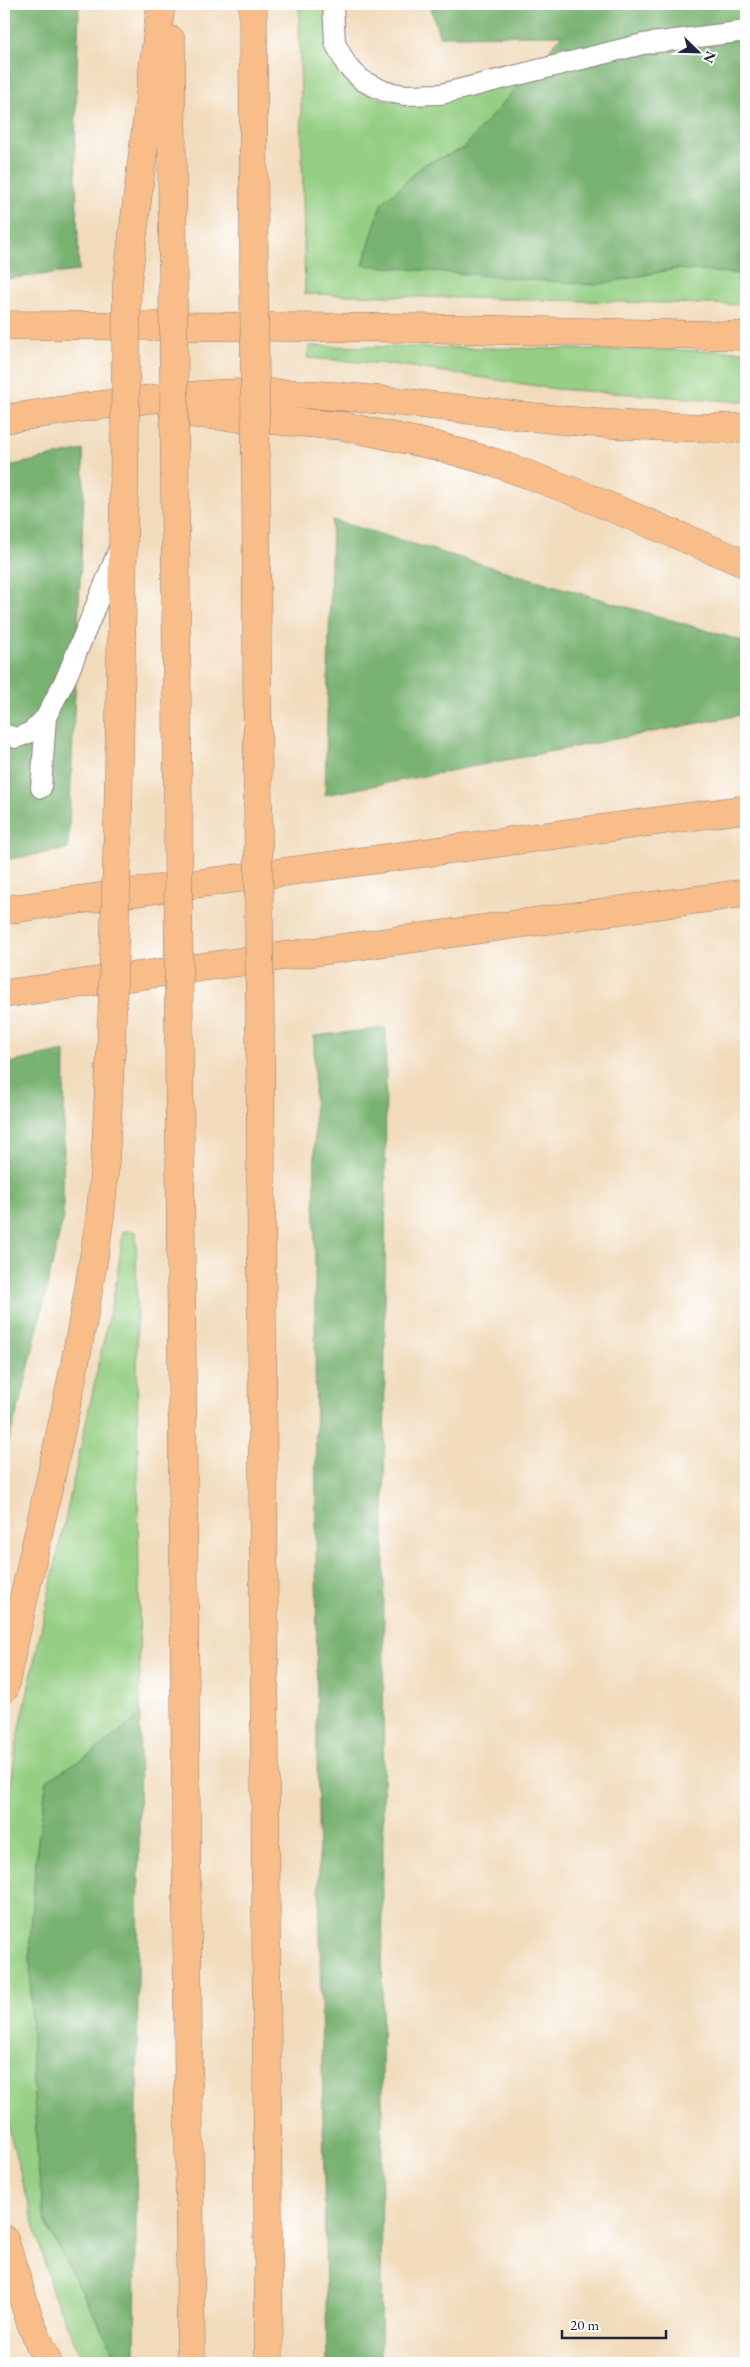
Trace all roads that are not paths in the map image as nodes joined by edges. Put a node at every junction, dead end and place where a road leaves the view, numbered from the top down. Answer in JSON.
{"nodes":[{"id":1,"x":161,"y":4,"type":"edge"},
{"id":2,"x":171,"y":4,"type":"edge"},
{"id":3,"x":253,"y":4,"type":"edge"},
{"id":4,"x":333,"y":4,"type":"edge"},
{"id":5,"x":746,"y":31,"type":"edge"},
{"id":6,"x":4,"y":325,"type":"edge"},
{"id":7,"x":746,"y":336,"type":"edge"},
{"id":8,"x":49,"y":412,"type":"junction"},
{"id":9,"x":4,"y":419,"type":"edge"},
{"id":10,"x":746,"y":428,"type":"edge"},
{"id":11,"x":123,"y":536,"type":"junction"},
{"id":12,"x":746,"y":564,"type":"edge"},
{"id":13,"x":46,"y":718,"type":"junction"},
{"id":14,"x":4,"y":734,"type":"edge"},
{"id":15,"x":40,"y":788,"type":"dead end"},
{"id":16,"x":746,"y":809,"type":"edge"},
{"id":17,"x":746,"y":893,"type":"edge"},
{"id":18,"x":4,"y":910,"type":"edge"},
{"id":19,"x":4,"y":994,"type":"edge"},
{"id":20,"x":4,"y":1689,"type":"edge"},
{"id":21,"x":4,"y":2239,"type":"edge"},
{"id":22,"x":48,"y":2363,"type":"edge"},
{"id":23,"x":191,"y":2363,"type":"edge"},
{"id":24,"x":269,"y":2363,"type":"edge"}],
"edges":[{"from":1,"to":11,"type":"highway","bridge":true},
{"from":2,"to":23,"type":"highway","bridge":true},
{"from":3,"to":24,"type":"highway","bridge":true},
{"from":4,"to":5,"type":"lane"},
{"from":6,"to":7,"type":"highway"},
{"from":8,"to":9,"type":"highway"},
{"from":8,"to":10,"type":"highway"},
{"from":8,"to":12,"type":"highway"},
{"from":11,"to":13,"type":"lane"},
{"from":11,"to":20,"type":"highway","bridge":true},
{"from":13,"to":14,"type":"lane"},
{"from":13,"to":15,"type":"lane"},
{"from":16,"to":18,"type":"highway"},
{"from":17,"to":19,"type":"highway"},
{"from":21,"to":22,"type":"highway"}]}
